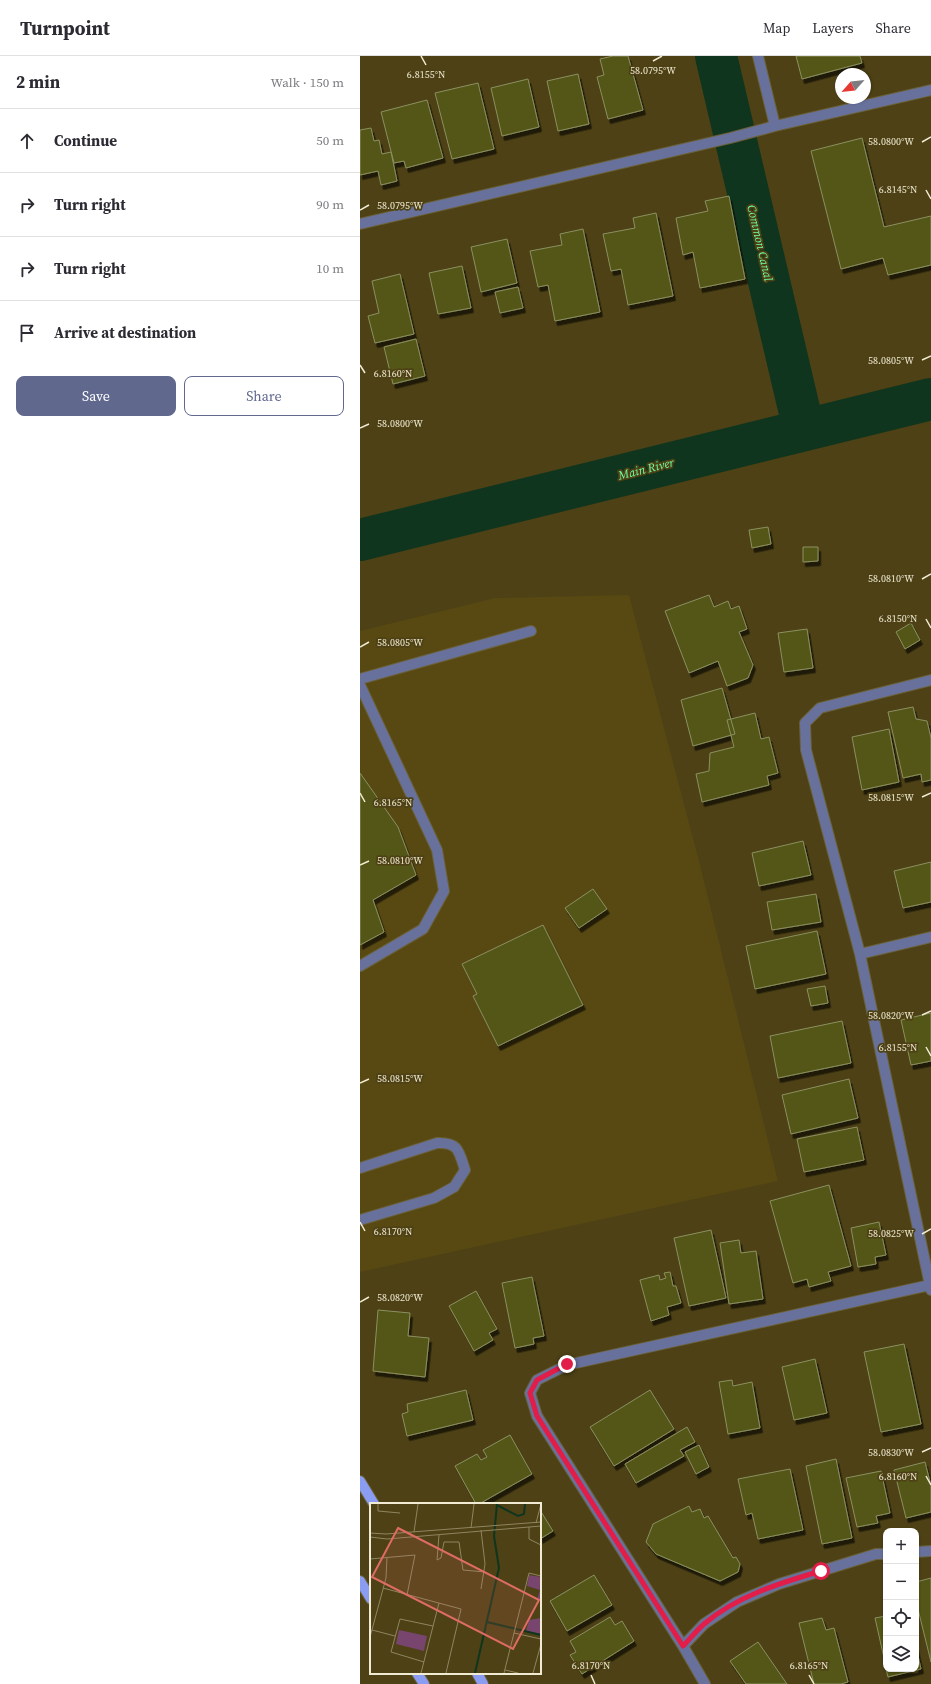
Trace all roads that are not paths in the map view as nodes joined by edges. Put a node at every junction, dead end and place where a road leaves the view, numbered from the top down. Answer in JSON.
{"nodes":[{"id":1,"x":758,"y":56,"type":"edge"},
{"id":2,"x":931,"y":90,"type":"edge"},
{"id":3,"x":775,"y":126,"type":"junction"},
{"id":4,"x":360,"y":224,"type":"edge"},
{"id":5,"x":531,"y":631,"type":"dead end"},
{"id":6,"x":360,"y":679,"type":"edge"},
{"id":7,"x":931,"y":680,"type":"edge"},
{"id":8,"x":360,"y":685,"type":"edge"},
{"id":9,"x":931,"y":938,"type":"edge"},
{"id":10,"x":860,"y":954,"type":"junction"},
{"id":11,"x":360,"y":966,"type":"edge"},
{"id":12,"x":360,"y":1168,"type":"edge"},
{"id":13,"x":360,"y":1220,"type":"edge"},
{"id":14,"x":930,"y":1288,"type":"edge"},
{"id":15,"x":360,"y":1482,"type":"edge"},
{"id":16,"x":373,"y":1503,"type":"edge"},
{"id":17,"x":931,"y":1551,"type":"edge"},
{"id":18,"x":919,"y":1552,"type":"edge"},
{"id":19,"x":883,"y":1554,"type":"edge"},
{"id":20,"x":360,"y":1581,"type":"edge"},
{"id":21,"x":370,"y":1597,"type":"edge"},
{"id":22,"x":683,"y":1646,"type":"junction"},
{"id":23,"x":418,"y":1674,"type":"edge"},
{"id":24,"x":478,"y":1674,"type":"edge"},
{"id":25,"x":424,"y":1684,"type":"edge"},
{"id":26,"x":483,"y":1684,"type":"edge"},
{"id":27,"x":705,"y":1684,"type":"edge"}],
"edges":[{"from":1,"to":3,"type":"street"},
{"from":2,"to":3,"type":"street"},
{"from":3,"to":4,"type":"street"},
{"from":5,"to":6,"type":"street"},
{"from":7,"to":10,"type":"street"},
{"from":8,"to":11,"type":"street"},
{"from":9,"to":10,"type":"street"},
{"from":10,"to":14,"type":"street"},
{"from":12,"to":13,"type":"street"},
{"from":14,"to":22,"type":"street"},
{"from":15,"to":16,"type":"main road"},
{"from":17,"to":18,"type":"street"},
{"from":19,"to":22,"type":"street"},
{"from":20,"to":21,"type":"main road"},
{"from":22,"to":27,"type":"street"},
{"from":23,"to":25,"type":"main road"},
{"from":24,"to":26,"type":"main road"}]}
